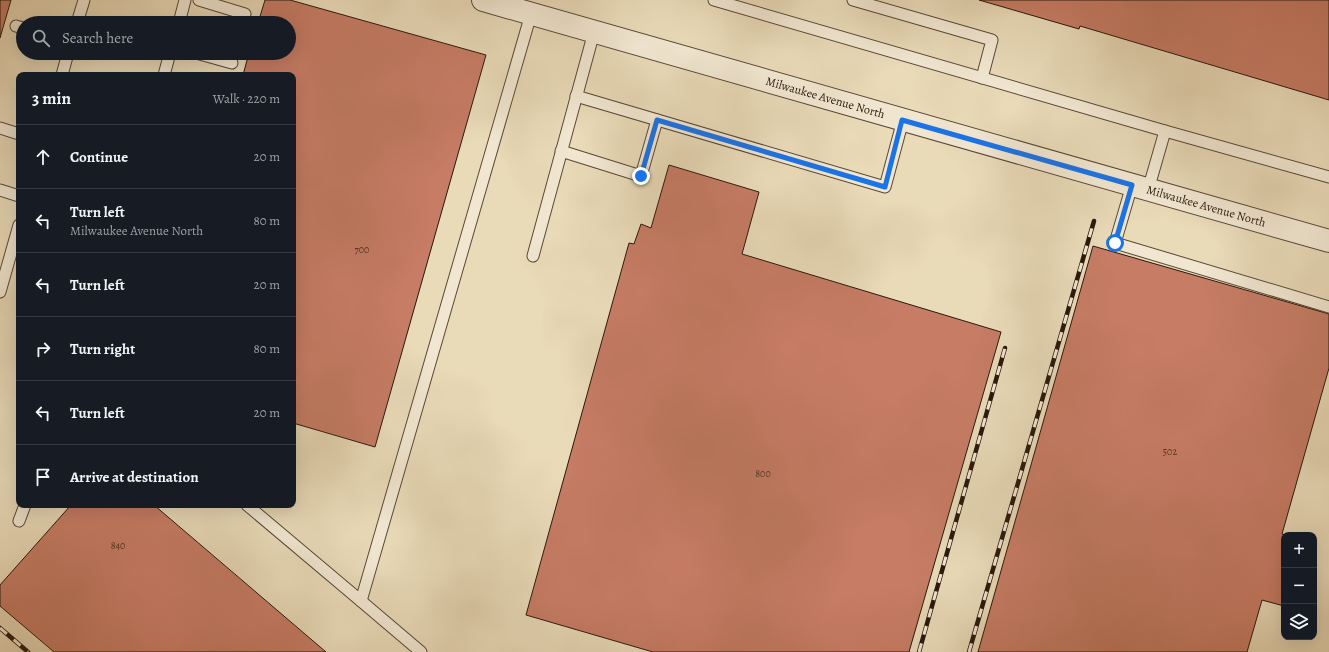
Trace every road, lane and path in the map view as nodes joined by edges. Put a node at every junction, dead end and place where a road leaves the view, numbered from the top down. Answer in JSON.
{"nodes":[{"id":1,"x":84,"y":0,"type":"edge"},
{"id":2,"x":185,"y":0,"type":"edge"},
{"id":3,"x":199,"y":0,"type":"edge"},
{"id":4,"x":483,"y":0,"type":"edge"},
{"id":5,"x":714,"y":0,"type":"edge"},
{"id":6,"x":853,"y":0,"type":"edge"},
{"id":7,"x":245,"y":14,"type":"dead end"},
{"id":8,"x":531,"y":14,"type":"junction"},
{"id":9,"x":79,"y":16,"type":"edge"},
{"id":10,"x":180,"y":16,"type":"edge"},
{"id":11,"x":594,"y":32,"type":"junction"},
{"id":12,"x":66,"y":60,"type":"edge"},
{"id":13,"x":168,"y":60,"type":"edge"},
{"id":14,"x":221,"y":60,"type":"edge"},
{"id":15,"x":232,"y":63,"type":"dead end"},
{"id":16,"x":63,"y":72,"type":"edge"},
{"id":17,"x":165,"y":72,"type":"edge"},
{"id":18,"x":982,"y":78,"type":"junction"},
{"id":19,"x":576,"y":96,"type":"junction"},
{"id":20,"x":657,"y":120,"type":"junction"},
{"id":21,"x":902,"y":120,"type":"junction"},
{"id":22,"x":0,"y":128,"type":"edge"},
{"id":23,"x":1165,"y":131,"type":"junction"},
{"id":24,"x":16,"y":133,"type":"edge"},
{"id":25,"x":561,"y":151,"type":"junction"},
{"id":26,"x":1329,"y":177,"type":"edge"},
{"id":27,"x":1140,"y":187,"type":"junction"},
{"id":28,"x":0,"y":190,"type":"edge"},
{"id":29,"x":16,"y":195,"type":"edge"},
{"id":30,"x":16,"y":236,"type":"edge"},
{"id":31,"x":1329,"y":241,"type":"edge"},
{"id":32,"x":533,"y":256,"type":"dead end"},
{"id":33,"x":0,"y":292,"type":"edge"},
{"id":34,"x":1329,"y":307,"type":"edge"},
{"id":35,"x":24,"y":508,"type":"edge"},
{"id":36,"x":251,"y":508,"type":"edge"},
{"id":37,"x":19,"y":521,"type":"dead end"},
{"id":38,"x":361,"y":601,"type":"junction"},
{"id":39,"x":421,"y":652,"type":"edge"}],
"edges":[{"from":1,"to":9,"type":"lane"},
{"from":2,"to":10,"type":"lane"},
{"from":3,"to":7,"type":"lane"},
{"from":4,"to":8,"type":"street","name":"Milwaukee Avenue North"},
{"from":5,"to":18,"type":"lane"},
{"from":6,"to":18,"type":"lane"},
{"from":8,"to":11,"type":"street","name":"Milwaukee Avenue North"},
{"from":8,"to":38,"type":"lane"},
{"from":11,"to":19,"type":"lane"},
{"from":11,"to":21,"type":"street","name":"Milwaukee Avenue North"},
{"from":12,"to":16,"type":"lane"},
{"from":13,"to":17,"type":"lane"},
{"from":14,"to":15,"type":"lane"},
{"from":18,"to":23,"type":"lane"},
{"from":19,"to":20,"type":"lane"},
{"from":19,"to":25,"type":"lane"},
{"from":20,"to":21,"type":"lane"},
{"from":20,"to":25,"type":"lane"},
{"from":21,"to":27,"type":"street","name":"Milwaukee Avenue North"},
{"from":22,"to":24,"type":"lane"},
{"from":23,"to":26,"type":"lane"},
{"from":23,"to":27,"type":"lane"},
{"from":25,"to":32,"type":"lane"},
{"from":27,"to":31,"type":"street","name":"Milwaukee Avenue North"},
{"from":27,"to":34,"type":"lane"},
{"from":28,"to":29,"type":"lane"},
{"from":30,"to":33,"type":"lane"},
{"from":35,"to":37,"type":"lane"},
{"from":36,"to":38,"type":"lane"},
{"from":38,"to":39,"type":"lane"}]}
